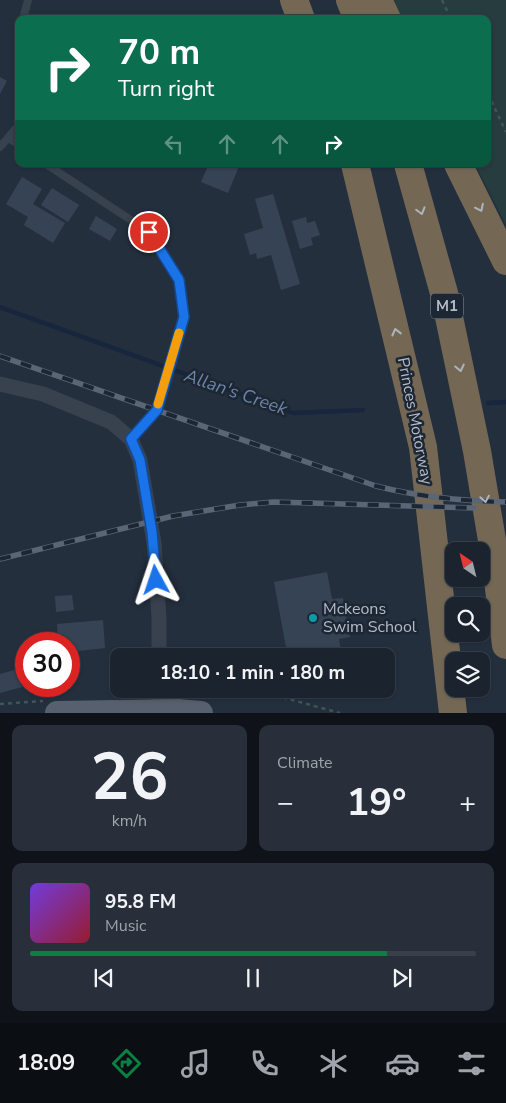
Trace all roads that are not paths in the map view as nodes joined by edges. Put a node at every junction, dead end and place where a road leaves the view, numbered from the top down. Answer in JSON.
{"nodes":[{"id":1,"x":28,"y":0,"type":"edge"},
{"id":2,"x":294,"y":0,"type":"edge"},
{"id":3,"x":350,"y":0,"type":"edge"},
{"id":4,"x":378,"y":0,"type":"edge"},
{"id":5,"x":23,"y":15,"type":"edge"},
{"id":6,"x":300,"y":15,"type":"edge"},
{"id":7,"x":356,"y":15,"type":"edge"},
{"id":8,"x":385,"y":15,"type":"edge"},
{"id":9,"x":15,"y":130,"type":"edge"},
{"id":10,"x":8,"y":138,"type":"junction"},
{"id":11,"x":15,"y":142,"type":"edge"},
{"id":12,"x":0,"y":147,"type":"edge"},
{"id":13,"x":51,"y":167,"type":"edge"},
{"id":14,"x":356,"y":167,"type":"edge"},
{"id":15,"x":409,"y":167,"type":"edge"},
{"id":16,"x":459,"y":167,"type":"edge"},
{"id":17,"x":506,"y":261,"type":"edge"},
{"id":18,"x":0,"y":384,"type":"edge"},
{"id":19,"x":131,"y":439,"type":"junction"},
{"id":20,"x":159,"y":618,"type":"junction"},
{"id":21,"x":506,"y":645,"type":"edge"},
{"id":22,"x":159,"y":648,"type":"edge"},
{"id":23,"x":165,"y":648,"type":"edge"},
{"id":24,"x":167,"y":704,"type":"edge"},
{"id":25,"x":57,"y":713,"type":"edge"},
{"id":26,"x":201,"y":713,"type":"edge"},
{"id":27,"x":453,"y":713,"type":"edge"}],
"edges":[{"from":1,"to":5,"type":"lane"},
{"from":2,"to":6,"type":"highway"},
{"from":3,"to":7,"type":"highway"},
{"from":4,"to":8,"type":"highway"},
{"from":9,"to":10,"type":"lane"},
{"from":10,"to":11,"type":"lane"},
{"from":10,"to":12,"type":"lane"},
{"from":13,"to":19,"type":"lane"},
{"from":27,"to":14,"type":"highway","name":"Princes Motorway","one_way":true},
{"from":15,"to":21,"type":"highway","number":"M1","one_way":true},
{"from":16,"to":17,"type":"highway","one_way":true},
{"from":18,"to":19,"type":"street"},
{"from":19,"to":20,"type":"street"},
{"from":20,"to":22,"type":"street"},
{"from":20,"to":23,"type":"street"},
{"from":24,"to":25,"type":"main road"},
{"from":24,"to":26,"type":"main road"}]}
